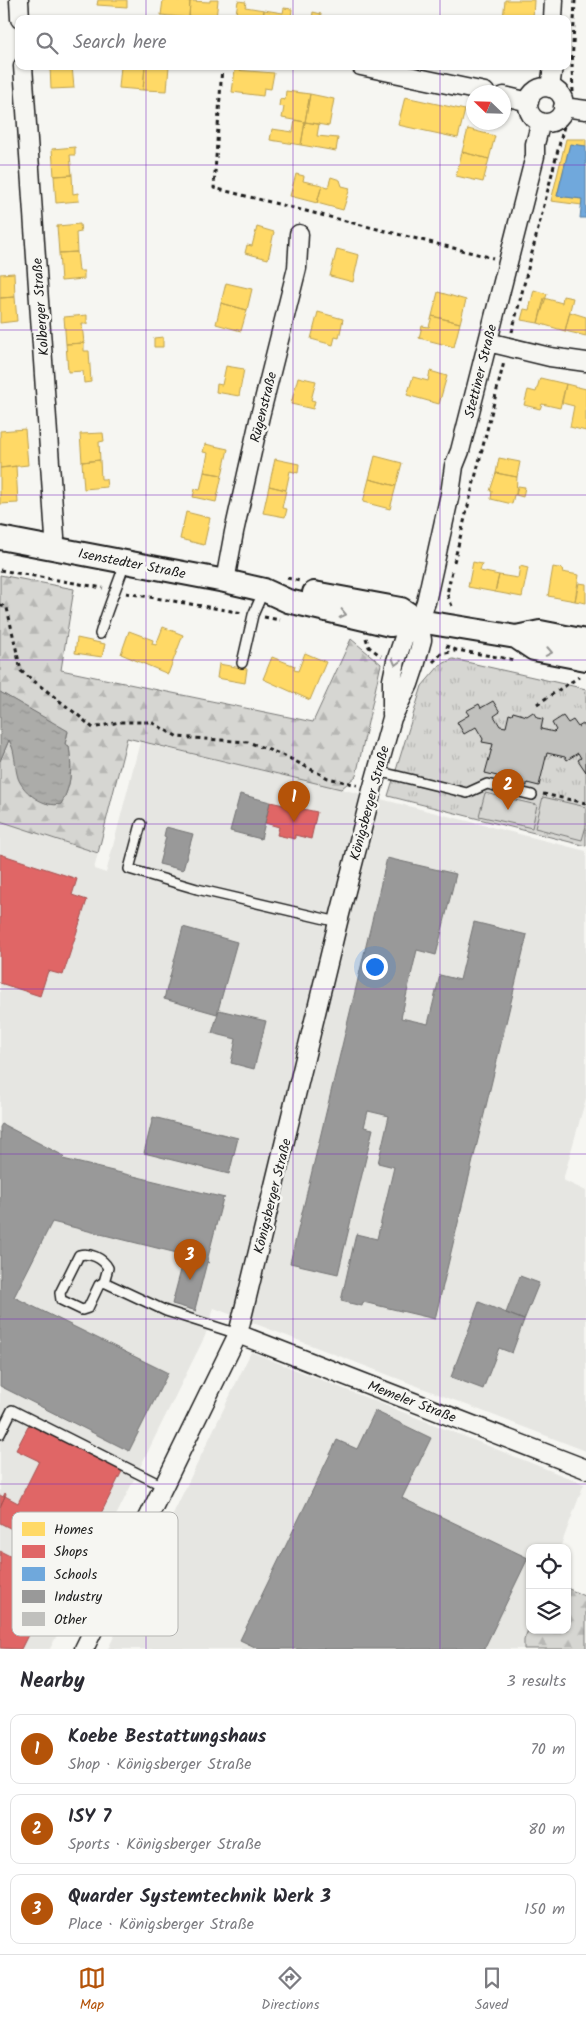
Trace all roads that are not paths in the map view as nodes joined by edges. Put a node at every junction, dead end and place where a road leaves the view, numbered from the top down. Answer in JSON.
{"nodes":[{"id":1,"x":18,"y":0,"type":"edge"},
{"id":2,"x":554,"y":0,"type":"edge"},
{"id":3,"x":20,"y":15,"type":"edge"},
{"id":4,"x":553,"y":15,"type":"edge"},
{"id":5,"x":23,"y":70,"type":"edge"},
{"id":6,"x":380,"y":70,"type":"edge"},
{"id":7,"x":552,"y":70,"type":"edge"},
{"id":8,"x":466,"y":88,"type":"edge"},
{"id":9,"x":550,"y":88,"type":"junction"},
{"id":10,"x":511,"y":98,"type":"edge"},
{"id":11,"x":529,"y":102,"type":"junction"},
{"id":12,"x":573,"y":109,"type":"edge"},
{"id":13,"x":541,"y":122,"type":"junction"},
{"id":14,"x":298,"y":234,"type":"dead end"},
{"id":15,"x":488,"y":342,"type":"junction"},
{"id":16,"x":586,"y":362,"type":"edge"},
{"id":17,"x":0,"y":538,"type":"edge"},
{"id":18,"x":54,"y":549,"type":"junction"},
{"id":19,"x":125,"y":562,"type":"junction"},
{"id":20,"x":225,"y":581,"type":"junction"},
{"id":21,"x":264,"y":590,"type":"junction"},
{"id":22,"x":422,"y":611,"type":"junction"},
{"id":23,"x":100,"y":634,"type":"dead end"},
{"id":24,"x":516,"y":637,"type":"junction"},
{"id":25,"x":586,"y":641,"type":"edge"},
{"id":26,"x":586,"y":659,"type":"edge"},
{"id":27,"x":242,"y":663,"type":"dead end"},
{"id":28,"x":377,"y":771,"type":"junction"},
{"id":29,"x":532,"y":795,"type":"road end"},
{"id":30,"x":141,"y":824,"type":"dead end"},
{"id":31,"x":338,"y":922,"type":"junction"},
{"id":32,"x":104,"y":1282,"type":"junction"},
{"id":33,"x":238,"y":1334,"type":"junction"},
{"id":34,"x":0,"y":1434,"type":"edge"},
{"id":35,"x":586,"y":1469,"type":"edge"},
{"id":36,"x":163,"y":1486,"type":"junction"},
{"id":37,"x":150,"y":1512,"type":"edge"},
{"id":38,"x":90,"y":1636,"type":"edge"},
{"id":39,"x":84,"y":1649,"type":"edge"}],
"edges":[{"from":1,"to":3,"type":"street"},
{"from":2,"to":4,"type":"street"},
{"from":5,"to":18,"type":"street","name":"Kolberger Straße"},
{"from":6,"to":8,"type":"street"},
{"from":7,"to":9,"type":"street"},
{"from":9,"to":11,"type":"street"},
{"from":9,"to":12,"type":"street"},
{"from":10,"to":11,"type":"street"},
{"from":11,"to":13,"type":"street"},
{"from":12,"to":13,"type":"street"},
{"from":13,"to":15,"type":"street","name":"Stettiner Straße"},
{"from":14,"to":20,"type":"street","name":"Rügenstraße"},
{"from":15,"to":16,"type":"street"},
{"from":15,"to":22,"type":"street","name":"Stettiner Straße"},
{"from":17,"to":18,"type":"street","name":"Isenstedter Straße"},
{"from":18,"to":19,"type":"street","name":"Isenstedter Straße"},
{"from":19,"to":20,"type":"street","name":"Isenstedter Straße"},
{"from":19,"to":23,"type":"lane"},
{"from":20,"to":21,"type":"street","name":"Isenstedter Straße"},
{"from":21,"to":22,"type":"street","name":"Isenstedter Straße"},
{"from":21,"to":27,"type":"lane"},
{"from":22,"to":24,"type":"street","name":"Isenstedter Straße"},
{"from":22,"to":28,"type":"street","name":"Königsberger Straße"},
{"from":24,"to":25,"type":"street","name":"Isenstedter Straße"},
{"from":24,"to":26,"type":"street","name":"Isenstedter Straße","one_way":true},
{"from":28,"to":29,"type":"lane"},
{"from":28,"to":31,"type":"street","name":"Königsberger Straße"},
{"from":30,"to":31,"type":"lane"},
{"from":31,"to":33,"type":"street","name":"Königsberger Straße"},
{"from":32,"to":32,"type":"lane"},
{"from":32,"to":33,"type":"lane"},
{"from":33,"to":35,"type":"street","name":"Memeler Straße"},
{"from":33,"to":36,"type":"street","name":"Königsberger Straße"},
{"from":34,"to":36,"type":"lane"},
{"from":36,"to":37,"type":"street","name":"Königsberger Straße"},
{"from":38,"to":39,"type":"street","name":"Königsberger Straße"}]}
